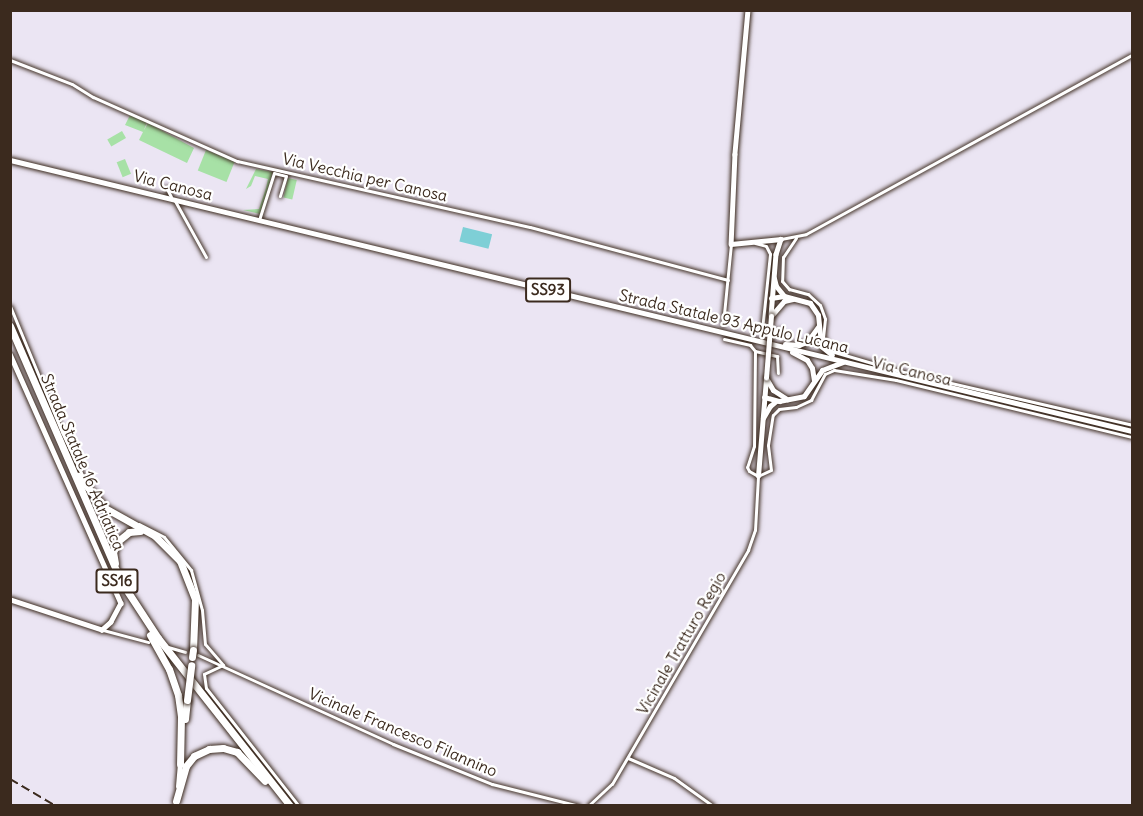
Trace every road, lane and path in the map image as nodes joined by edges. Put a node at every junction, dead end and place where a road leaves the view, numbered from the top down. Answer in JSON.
{"nodes":[{"id":1,"x":748,"y":10,"type":"edge"},
{"id":2,"x":1132,"y":55,"type":"edge"},
{"id":3,"x":10,"y":60,"type":"edge"},
{"id":4,"x":10,"y":160,"type":"edge"},
{"id":5,"x":166,"y":187,"type":"dead end"},
{"id":6,"x":267,"y":196,"type":"junction"},
{"id":7,"x":280,"y":196,"type":"dead end"},
{"id":8,"x":274,"y":198,"type":"dead end"},
{"id":9,"x":173,"y":199,"type":"junction"},
{"id":10,"x":259,"y":220,"type":"junction"},
{"id":11,"x":328,"y":237,"type":"joint"},
{"id":12,"x":796,"y":238,"type":"junction"},
{"id":13,"x":781,"y":239,"type":"junction"},
{"id":14,"x":772,"y":240,"type":"junction"},
{"id":15,"x":754,"y":242,"type":"junction"},
{"id":16,"x":731,"y":244,"type":"junction"},
{"id":17,"x":776,"y":254,"type":"junction"},
{"id":18,"x":206,"y":257,"type":"dead end"},
{"id":19,"x":774,"y":278,"type":"junction"},
{"id":20,"x":728,"y":280,"type":"junction"},
{"id":21,"x":771,"y":298,"type":"junction"},
{"id":22,"x":784,"y":298,"type":"junction"},
{"id":23,"x":10,"y":306,"type":"edge"},
{"id":24,"x":771,"y":316,"type":"junction"},
{"id":25,"x":819,"y":323,"type":"junction"},
{"id":26,"x":723,"y":324,"type":"dead end"},
{"id":27,"x":10,"y":326,"type":"edge"},
{"id":28,"x":780,"y":329,"type":"dead end"},
{"id":29,"x":14,"y":339,"type":"edge"},
{"id":30,"x":724,"y":339,"type":"dead end"},
{"id":31,"x":768,"y":344,"type":"junction"},
{"id":32,"x":755,"y":351,"type":"junction"},
{"id":33,"x":10,"y":354,"type":"edge"},
{"id":34,"x":848,"y":361,"type":"junction"},
{"id":35,"x":778,"y":373,"type":"dead end"},
{"id":36,"x":766,"y":378,"type":"junction"},
{"id":37,"x":814,"y":383,"type":"junction"},
{"id":38,"x":765,"y":397,"type":"junction"},
{"id":39,"x":779,"y":398,"type":"junction"},
{"id":40,"x":763,"y":418,"type":"junction"},
{"id":41,"x":1132,"y":425,"type":"edge"},
{"id":42,"x":1132,"y":431,"type":"edge"},
{"id":43,"x":1132,"y":437,"type":"edge"},
{"id":44,"x":61,"y":445,"type":"junction"},
{"id":45,"x":758,"y":476,"type":"junction"},
{"id":46,"x":146,"y":531,"type":"junction"},
{"id":47,"x":10,"y":600,"type":"edge"},
{"id":48,"x":132,"y":600,"type":"junction"},
{"id":49,"x":102,"y":630,"type":"junction"},
{"id":50,"x":147,"y":630,"type":"junction"},
{"id":51,"x":148,"y":642,"type":"dead end"},
{"id":52,"x":168,"y":647,"type":"dead end"},
{"id":53,"x":192,"y":656,"type":"junction"},
{"id":54,"x":223,"y":665,"type":"junction"},
{"id":55,"x":628,"y":757,"type":"junction"},
{"id":56,"x":180,"y":764,"type":"junction"},
{"id":57,"x":268,"y":785,"type":"junction"},
{"id":58,"x":176,"y":803,"type":"edge"},
{"id":59,"x":285,"y":806,"type":"edge"},
{"id":60,"x":290,"y":806,"type":"edge"},
{"id":61,"x":299,"y":806,"type":"edge"},
{"id":62,"x":579,"y":806,"type":"edge"},
{"id":63,"x":588,"y":806,"type":"edge"},
{"id":64,"x":713,"y":806,"type":"edge"}],
"edges":[{"from":1,"to":16,"type":"street"},
{"from":2,"to":12,"type":"street"},
{"from":3,"to":20,"type":"street","name":"Via Vecchia per Canosa"},
{"from":4,"to":9,"type":"main road","name":"Via Canosa","number":"SS93"},
{"from":5,"to":9,"type":"street"},
{"from":6,"to":7,"type":"street"},
{"from":6,"to":8,"type":"street"},
{"from":6,"to":10,"type":"street"},
{"from":9,"to":10,"type":"main road","name":"Via Canosa","number":"SS93"},
{"from":9,"to":18,"type":"street"},
{"from":10,"to":11,"type":"main road","name":"Via Canosa","number":"SS93"},
{"from":11,"to":31,"type":"main road","name":"Strada Statale 93 Appulo Lucana","number":"SS93"},
{"from":12,"to":13,"type":"street"},
{"from":12,"to":41,"type":"street","name":"Via Canosa"},
{"from":13,"to":14,"type":"street"},
{"from":13,"to":17,"type":"street"},
{"from":14,"to":15,"type":"street"},
{"from":14,"to":17,"type":"street"},
{"from":15,"to":16,"type":"street"},
{"from":15,"to":28,"type":"street"},
{"from":16,"to":20,"type":"street"},
{"from":17,"to":19,"type":"street"},
{"from":19,"to":21,"type":"street"},
{"from":19,"to":22,"type":"main road"},
{"from":20,"to":26,"type":"street"},
{"from":21,"to":22,"type":"main road"},
{"from":21,"to":24,"type":"street"},
{"from":22,"to":24,"type":"main road"},
{"from":22,"to":25,"type":"main road"},
{"from":23,"to":54,"type":"street"},
{"from":24,"to":36,"type":"street","bridge":true},
{"from":25,"to":31,"type":"main road"},
{"from":25,"to":34,"type":"main road"},
{"from":27,"to":29,"type":"highway","name":"Strada Statale 16 Adriatica","number":"SS16"},
{"from":29,"to":44,"type":"highway","name":"Strada Statale 16 Adriatica","number":"SS16"},
{"from":29,"to":50,"type":"highway","name":"Strada Statale 16 Adriatica","number":"SS16"},
{"from":30,"to":32,"type":"street"},
{"from":31,"to":34,"type":"main road","name":"Strada Statale 93 Appulo Lucana","number":"SS93"},
{"from":31,"to":37,"type":"main road"},
{"from":32,"to":35,"type":"street"},
{"from":32,"to":45,"type":"street"},
{"from":33,"to":49,"type":"street"},
{"from":34,"to":37,"type":"main road"},
{"from":34,"to":42,"type":"main road","name":"Strada Statale 93 Appulo Lucana","number":"SS93"},
{"from":36,"to":38,"type":"street"},
{"from":36,"to":39,"type":"main road"},
{"from":37,"to":39,"type":"main road"},
{"from":38,"to":39,"type":"main road"},
{"from":38,"to":40,"type":"street"},
{"from":39,"to":40,"type":"main road"},
{"from":40,"to":45,"type":"street"},
{"from":43,"to":45,"type":"street","name":"Via Canosa"},
{"from":44,"to":46,"type":"highway","number":"SS16"},
{"from":44,"to":48,"type":"highway","name":"Strada Statale 16 Adriatica","number":"SS16"},
{"from":45,"to":55,"type":"street","name":"Vicinale Tratturo Regio"},
{"from":46,"to":48,"type":"highway","number":"SS16"},
{"from":46,"to":53,"type":"highway","number":"SS16"},
{"from":47,"to":49,"type":"street"},
{"from":48,"to":60,"type":"highway","name":"Strada Statale 16 Adriatica","number":"SS16"},
{"from":49,"to":51,"type":"street"},
{"from":50,"to":56,"type":"highway","number":"SS16"},
{"from":50,"to":57,"type":"highway","name":"Strada Statale 16 Adriatica","number":"SS16"},
{"from":52,"to":53,"type":"street","name":"Vicinale Francesco Filannino"},
{"from":53,"to":54,"type":"street","name":"Vicinale Francesco Filannino"},
{"from":53,"to":56,"type":"highway","number":"SS16","bridge":true},
{"from":54,"to":61,"type":"street"},
{"from":54,"to":62,"type":"street","name":"Vicinale Francesco Filannino"},
{"from":55,"to":63,"type":"street","name":"Vicinale Tratturo Regio"},
{"from":55,"to":64,"type":"street"},
{"from":56,"to":58,"type":"main road"},
{"from":57,"to":58,"type":"highway","number":"SS16"},
{"from":57,"to":59,"type":"highway","name":"Strada Statale 16 Adriatica","number":"SS16"}]}
